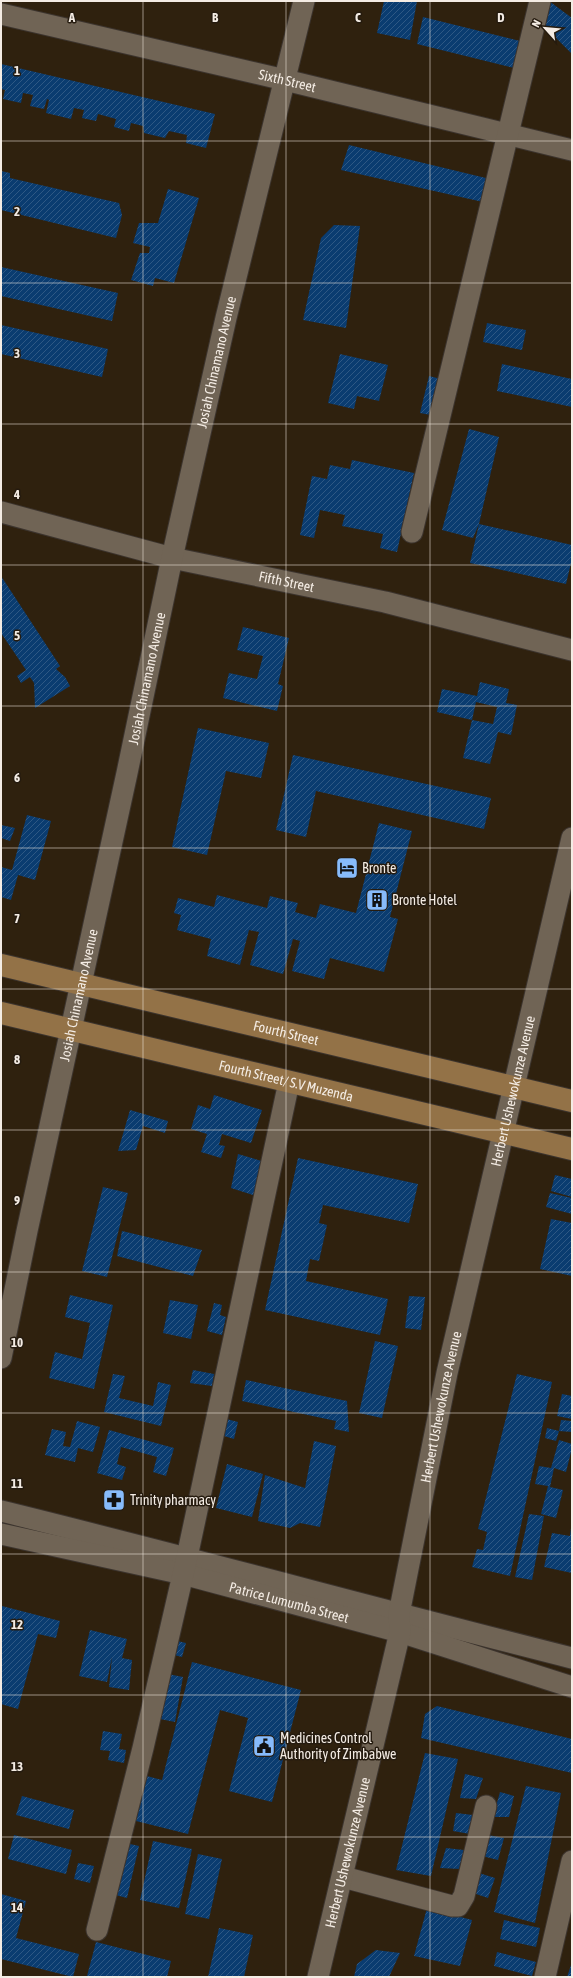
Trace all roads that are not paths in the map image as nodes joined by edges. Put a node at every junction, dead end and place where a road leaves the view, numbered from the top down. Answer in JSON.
{"nodes":[{"id":1,"x":304,"y":1,"type":"edge"},
{"id":2,"x":540,"y":1,"type":"edge"},
{"id":3,"x":1,"y":14,"type":"edge"},
{"id":4,"x":285,"y":80,"type":"junction"},
{"id":5,"x":509,"y":134,"type":"junction"},
{"id":6,"x":572,"y":150,"type":"edge"},
{"id":7,"x":1,"y":512,"type":"edge"},
{"id":8,"x":412,"y":532,"type":"dead end"},
{"id":9,"x":172,"y":558,"type":"junction"},
{"id":10,"x":572,"y":650,"type":"edge"},
{"id":11,"x":572,"y":838,"type":"edge"},
{"id":12,"x":1,"y":965,"type":"edge"},
{"id":13,"x":82,"y":983,"type":"junction"},
{"id":14,"x":1,"y":1013,"type":"edge"},
{"id":15,"x":70,"y":1030,"type":"junction"},
{"id":16,"x":289,"y":1082,"type":"junction"},
{"id":17,"x":513,"y":1088,"type":"junction"},
{"id":18,"x":572,"y":1101,"type":"edge"},
{"id":19,"x":502,"y":1133,"type":"junction"},
{"id":20,"x":572,"y":1149,"type":"edge"},
{"id":21,"x":1,"y":1358,"type":"edge"},
{"id":22,"x":1,"y":1512,"type":"edge"},
{"id":23,"x":1,"y":1534,"type":"edge"},
{"id":24,"x":185,"y":1565,"type":"junction"},
{"id":25,"x":399,"y":1623,"type":"junction"},
{"id":26,"x":572,"y":1658,"type":"edge"},
{"id":27,"x":572,"y":1687,"type":"edge"},
{"id":28,"x":486,"y":1806,"type":"dead end"},
{"id":29,"x":572,"y":1861,"type":"edge"},
{"id":30,"x":343,"y":1877,"type":"junction"},
{"id":31,"x":97,"y":1930,"type":"dead end"},
{"id":32,"x":318,"y":1977,"type":"edge"},
{"id":33,"x":545,"y":1977,"type":"edge"}],
"edges":[{"from":1,"to":4,"type":"street","name":"Josiah Chinamano Avenue"},
{"from":2,"to":5,"type":"street"},
{"from":3,"to":4,"type":"street","name":"Sixth Street"},
{"from":4,"to":5,"type":"street","name":"Sixth Street"},
{"from":4,"to":9,"type":"street","name":"Josiah Chinamano Avenue"},
{"from":5,"to":6,"type":"street","name":"Sixth Street"},
{"from":5,"to":8,"type":"street"},
{"from":7,"to":9,"type":"street","name":"Fifth Street"},
{"from":9,"to":10,"type":"street","name":"Fifth Street"},
{"from":9,"to":13,"type":"street","name":"Josiah Chinamano Avenue"},
{"from":11,"to":17,"type":"street","name":"Herbert Ushewokunze Avenue"},
{"from":12,"to":13,"type":"main road","name":"Fourth Street"},
{"from":13,"to":15,"type":"street","name":"Josiah Chinamano Avenue"},
{"from":13,"to":17,"type":"main road","name":"Fourth Street"},
{"from":14,"to":15,"type":"main road","name":"Fourth Street/ S.V Muzenda"},
{"from":15,"to":16,"type":"main road","name":"Fourth Street/ S.V Muzenda"},
{"from":15,"to":21,"type":"street","name":"Josiah Chinamano Avenue"},
{"from":16,"to":19,"type":"main road","name":"Fourth Street/ S.V Muzenda"},
{"from":16,"to":24,"type":"street"},
{"from":17,"to":18,"type":"main road","name":"Fourth Street"},
{"from":17,"to":19,"type":"street","name":"Herbert Ushewokunze Avenue"},
{"from":19,"to":20,"type":"main road","name":"Fourth Street/ S.V Muzenda"},
{"from":19,"to":25,"type":"street","name":"Herbert Ushewokunze Avenue"},
{"from":22,"to":24,"type":"street","name":"Patrice Lumumba Street"},
{"from":23,"to":24,"type":"street","name":"Patrice Lumumba Street"},
{"from":24,"to":25,"type":"street","name":"Patrice Lumumba Street"},
{"from":24,"to":31,"type":"street"},
{"from":25,"to":26,"type":"street","name":"Patrice Lumumba Street"},
{"from":25,"to":27,"type":"street","name":"Patrice Lumumba Street"},
{"from":25,"to":30,"type":"street","name":"Herbert Ushewokunze Avenue"},
{"from":28,"to":30,"type":"street"},
{"from":29,"to":33,"type":"street"},
{"from":30,"to":32,"type":"street","name":"Herbert Ushewokunze Avenue"}]}
